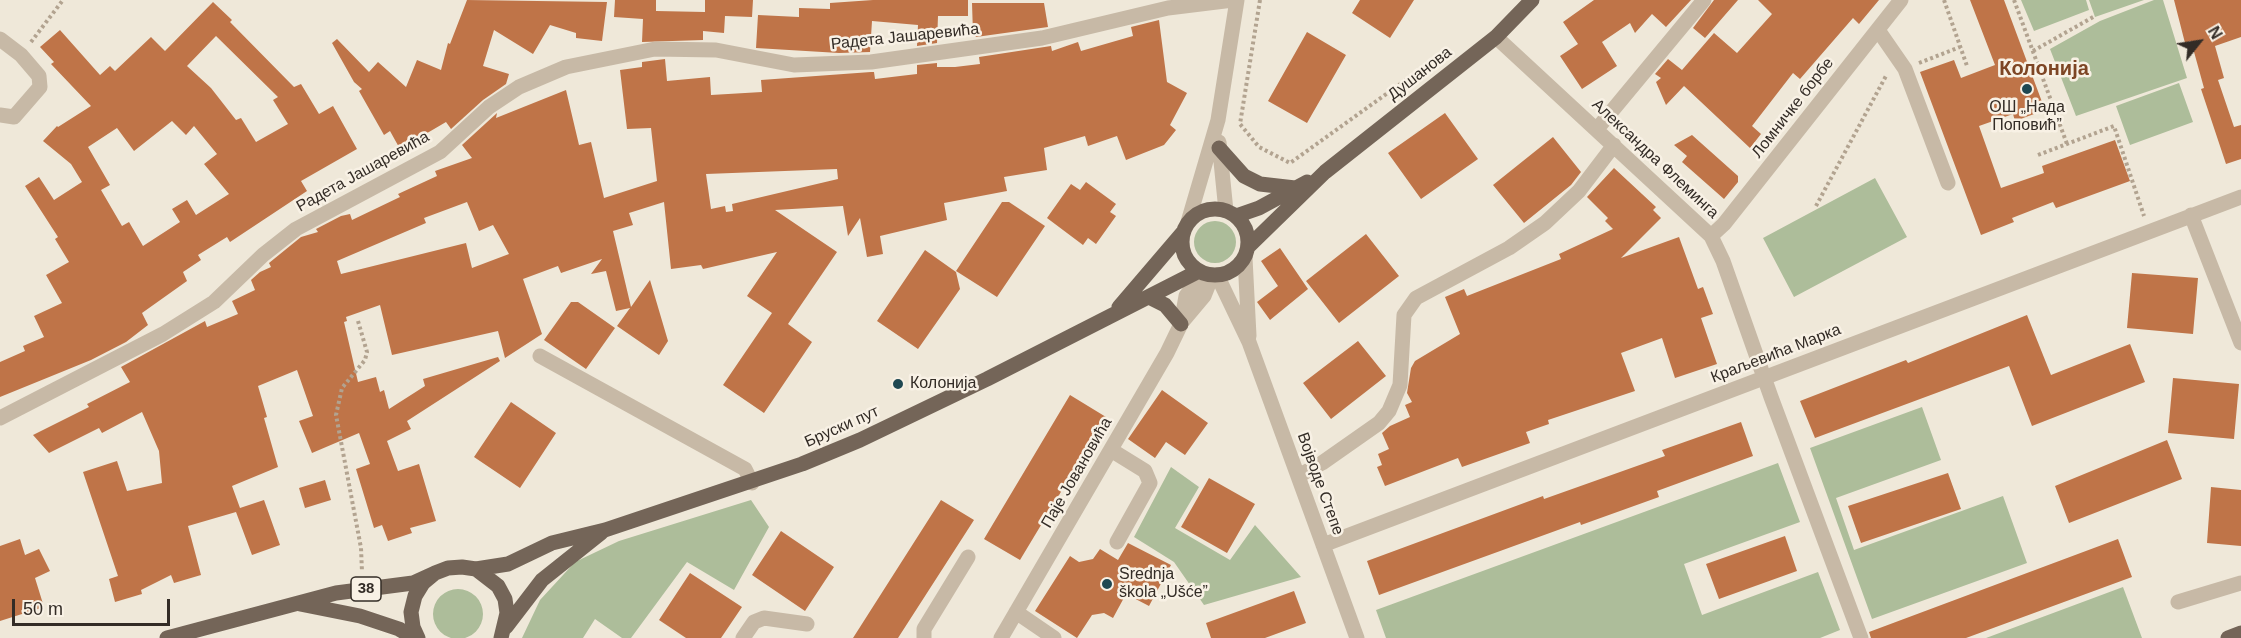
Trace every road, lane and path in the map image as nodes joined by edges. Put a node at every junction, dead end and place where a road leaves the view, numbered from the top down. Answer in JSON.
{"nodes":[{"id":1,"x":63,"y":0,"type":"edge"},
{"id":2,"x":1235,"y":0,"type":"edge"},
{"id":3,"x":1260,"y":0,"type":"edge"},
{"id":4,"x":1532,"y":0,"type":"edge"},
{"id":5,"x":1704,"y":0,"type":"edge"},
{"id":6,"x":1901,"y":0,"type":"edge"},
{"id":7,"x":1944,"y":0,"type":"edge"},
{"id":8,"x":2014,"y":0,"type":"edge"},
{"id":9,"x":2095,"y":16,"type":"dead end"},
{"id":10,"x":1878,"y":30,"type":"junction"},
{"id":11,"x":1496,"y":37,"type":"junction"},
{"id":12,"x":0,"y":39,"type":"edge"},
{"id":13,"x":1960,"y":46,"type":"junction"},
{"id":14,"x":2032,"y":51,"type":"junction"},
{"id":15,"x":21,"y":55,"type":"junction"},
{"id":16,"x":1469,"y":58,"type":"junction"},
{"id":17,"x":1901,"y":62,"type":"junction"},
{"id":18,"x":1967,"y":66,"type":"dead end"},
{"id":19,"x":0,"y":115,"type":"edge"},
{"id":20,"x":1217,"y":123,"type":"junction"},
{"id":21,"x":1597,"y":129,"type":"junction"},
{"id":22,"x":2067,"y":144,"type":"junction"},
{"id":23,"x":1614,"y":145,"type":"junction"},
{"id":24,"x":1219,"y":148,"type":"junction"},
{"id":25,"x":2038,"y":155,"type":"dead end"},
{"id":26,"x":1325,"y":171,"type":"junction"},
{"id":27,"x":1948,"y":183,"type":"dead end"},
{"id":28,"x":1295,"y":188,"type":"junction"},
{"id":29,"x":2241,"y":197,"type":"edge"},
{"id":30,"x":1816,"y":206,"type":"dead end"},
{"id":31,"x":1231,"y":213,"type":"junction"},
{"id":32,"x":2192,"y":215,"type":"junction"},
{"id":33,"x":1186,"y":227,"type":"junction"},
{"id":34,"x":2148,"y":231,"type":"junction"},
{"id":35,"x":1711,"y":236,"type":"junction"},
{"id":36,"x":1246,"y":252,"type":"junction"},
{"id":37,"x":1208,"y":274,"type":"junction"},
{"id":38,"x":1149,"y":297,"type":"junction"},
{"id":39,"x":1115,"y":312,"type":"junction"},
{"id":40,"x":358,"y":321,"type":"dead end"},
{"id":41,"x":1181,"y":324,"type":"junction"},
{"id":42,"x":1249,"y":342,"type":"junction"},
{"id":43,"x":2241,"y":343,"type":"edge"},
{"id":44,"x":540,"y":356,"type":"dead end"},
{"id":45,"x":1763,"y":376,"type":"junction"},
{"id":46,"x":0,"y":418,"type":"edge"},
{"id":47,"x":1111,"y":450,"type":"junction"},
{"id":48,"x":1298,"y":476,"type":"junction"},
{"id":49,"x":752,"y":483,"type":"junction"},
{"id":50,"x":605,"y":530,"type":"junction"},
{"id":51,"x":1117,"y":542,"type":"dead end"},
{"id":52,"x":1323,"y":545,"type":"junction"},
{"id":53,"x":968,"y":557,"type":"dead end"},
{"id":54,"x":476,"y":569,"type":"junction"},
{"id":55,"x":435,"y":573,"type":"junction"},
{"id":56,"x":2241,"y":583,"type":"edge"},
{"id":57,"x":363,"y":589,"type":"junction"},
{"id":58,"x":2178,"y":602,"type":"dead end"},
{"id":59,"x":293,"y":603,"type":"junction"},
{"id":60,"x":1016,"y":612,"type":"junction"},
{"id":61,"x":807,"y":624,"type":"dead end"},
{"id":62,"x":503,"y":632,"type":"edge"},
{"id":63,"x":2241,"y":633,"type":"edge"},
{"id":64,"x":167,"y":638,"type":"edge"},
{"id":65,"x":416,"y":638,"type":"edge"},
{"id":66,"x":743,"y":638,"type":"edge"},
{"id":67,"x":924,"y":638,"type":"edge"},
{"id":68,"x":1001,"y":638,"type":"edge"},
{"id":69,"x":1054,"y":638,"type":"edge"},
{"id":70,"x":1357,"y":638,"type":"edge"},
{"id":71,"x":1861,"y":638,"type":"edge"},
{"id":72,"x":2229,"y":638,"type":"edge"}],
"edges":[{"from":1,"to":15,"type":"path"},
{"from":2,"to":20,"type":"street"},
{"from":2,"to":46,"type":"street","name":"Радета Јашаревића"},
{"from":3,"to":16,"type":"path"},
{"from":4,"to":11,"type":"main road","name":"Душанова"},
{"from":5,"to":21,"type":"street"},
{"from":6,"to":10,"type":"street","name":"Ломничке борбе"},
{"from":7,"to":13,"type":"path"},
{"from":8,"to":14,"type":"path"},
{"from":9,"to":14,"type":"path"},
{"from":10,"to":17,"type":"street"},
{"from":10,"to":35,"type":"street","name":"Ломничке борбе"},
{"from":11,"to":16,"type":"main road","name":"Душанова"},
{"from":11,"to":21,"type":"street","name":"Александра Флеминга"},
{"from":12,"to":15,"type":"street"},
{"from":13,"to":17,"type":"path"},
{"from":13,"to":18,"type":"path"},
{"from":14,"to":22,"type":"path"},
{"from":15,"to":19,"type":"street"},
{"from":16,"to":26,"type":"main road","name":"Душанова"},
{"from":17,"to":27,"type":"street"},
{"from":17,"to":30,"type":"path"},
{"from":20,"to":24,"type":"street"},
{"from":20,"to":33,"type":"street"},
{"from":21,"to":23,"type":"street","name":"Александра Флеминга"},
{"from":22,"to":25,"type":"path"},
{"from":22,"to":34,"type":"path"},
{"from":23,"to":35,"type":"street","name":"Александра Флеминга"},
{"from":23,"to":48,"type":"street"},
{"from":24,"to":28,"type":"main road"},
{"from":24,"to":31,"type":"street"},
{"from":26,"to":28,"type":"main road","name":"Душанова"},
{"from":26,"to":36,"type":"main road","name":"Душанова"},
{"from":28,"to":31,"type":"main road","name":"Душанова"},
{"from":29,"to":32,"type":"street","name":"Краљевића Марка"},
{"from":31,"to":33,"type":"main road"},
{"from":31,"to":36,"type":"main road"},
{"from":32,"to":34,"type":"street","name":"Краљевића Марка"},
{"from":32,"to":43,"type":"street"},
{"from":33,"to":37,"type":"main road"},
{"from":33,"to":39,"type":"main road","name":"Бруски пут"},
{"from":34,"to":45,"type":"street","name":"Краљевића Марка"},
{"from":35,"to":45,"type":"street","name":"Александра Флеминга"},
{"from":36,"to":37,"type":"main road"},
{"from":36,"to":42,"type":"street","name":"Војводе Степе"},
{"from":37,"to":38,"type":"main road","name":"Бруски пут"},
{"from":37,"to":41,"type":"street","name":"Паје Јовановића"},
{"from":37,"to":42,"type":"street","name":"Војводе Степе"},
{"from":38,"to":39,"type":"main road","name":"Бруски пут"},
{"from":38,"to":41,"type":"main road"},
{"from":39,"to":49,"type":"main road","name":"Бруски пут"},
{"from":40,"to":57,"type":"path"},
{"from":41,"to":47,"type":"street","name":"Паје Јовановића"},
{"from":42,"to":48,"type":"street","name":"Војводе Степе"},
{"from":44,"to":49,"type":"street"},
{"from":45,"to":52,"type":"street","name":"Краљевића Марка"},
{"from":45,"to":71,"type":"street","name":"Александра Флеминга"},
{"from":47,"to":51,"type":"street"},
{"from":47,"to":60,"type":"street","name":"Паје Јовановића"},
{"from":48,"to":52,"type":"street","name":"Војводе Степе"},
{"from":49,"to":50,"type":"main road","name":"Бруски пут"},
{"from":50,"to":54,"type":"main road","name":"Бруски пут"},
{"from":50,"to":62,"type":"main road","name":"Бруски пут"},
{"from":52,"to":70,"type":"street","name":"Војводе Степе"},
{"from":53,"to":67,"type":"street"},
{"from":54,"to":55,"type":"main road","number":"38"},
{"from":54,"to":62,"type":"main road"},
{"from":55,"to":57,"type":"main road","number":"38"},
{"from":55,"to":65,"type":"main road","number":"38"},
{"from":56,"to":58,"type":"street"},
{"from":57,"to":59,"type":"main road","number":"38"},
{"from":59,"to":64,"type":"main road","number":"38"},
{"from":59,"to":65,"type":"main road","number":"38"},
{"from":60,"to":68,"type":"street","name":"Паје Јовановића"},
{"from":60,"to":69,"type":"street"},
{"from":61,"to":66,"type":"street"},
{"from":63,"to":72,"type":"main road"}]}
